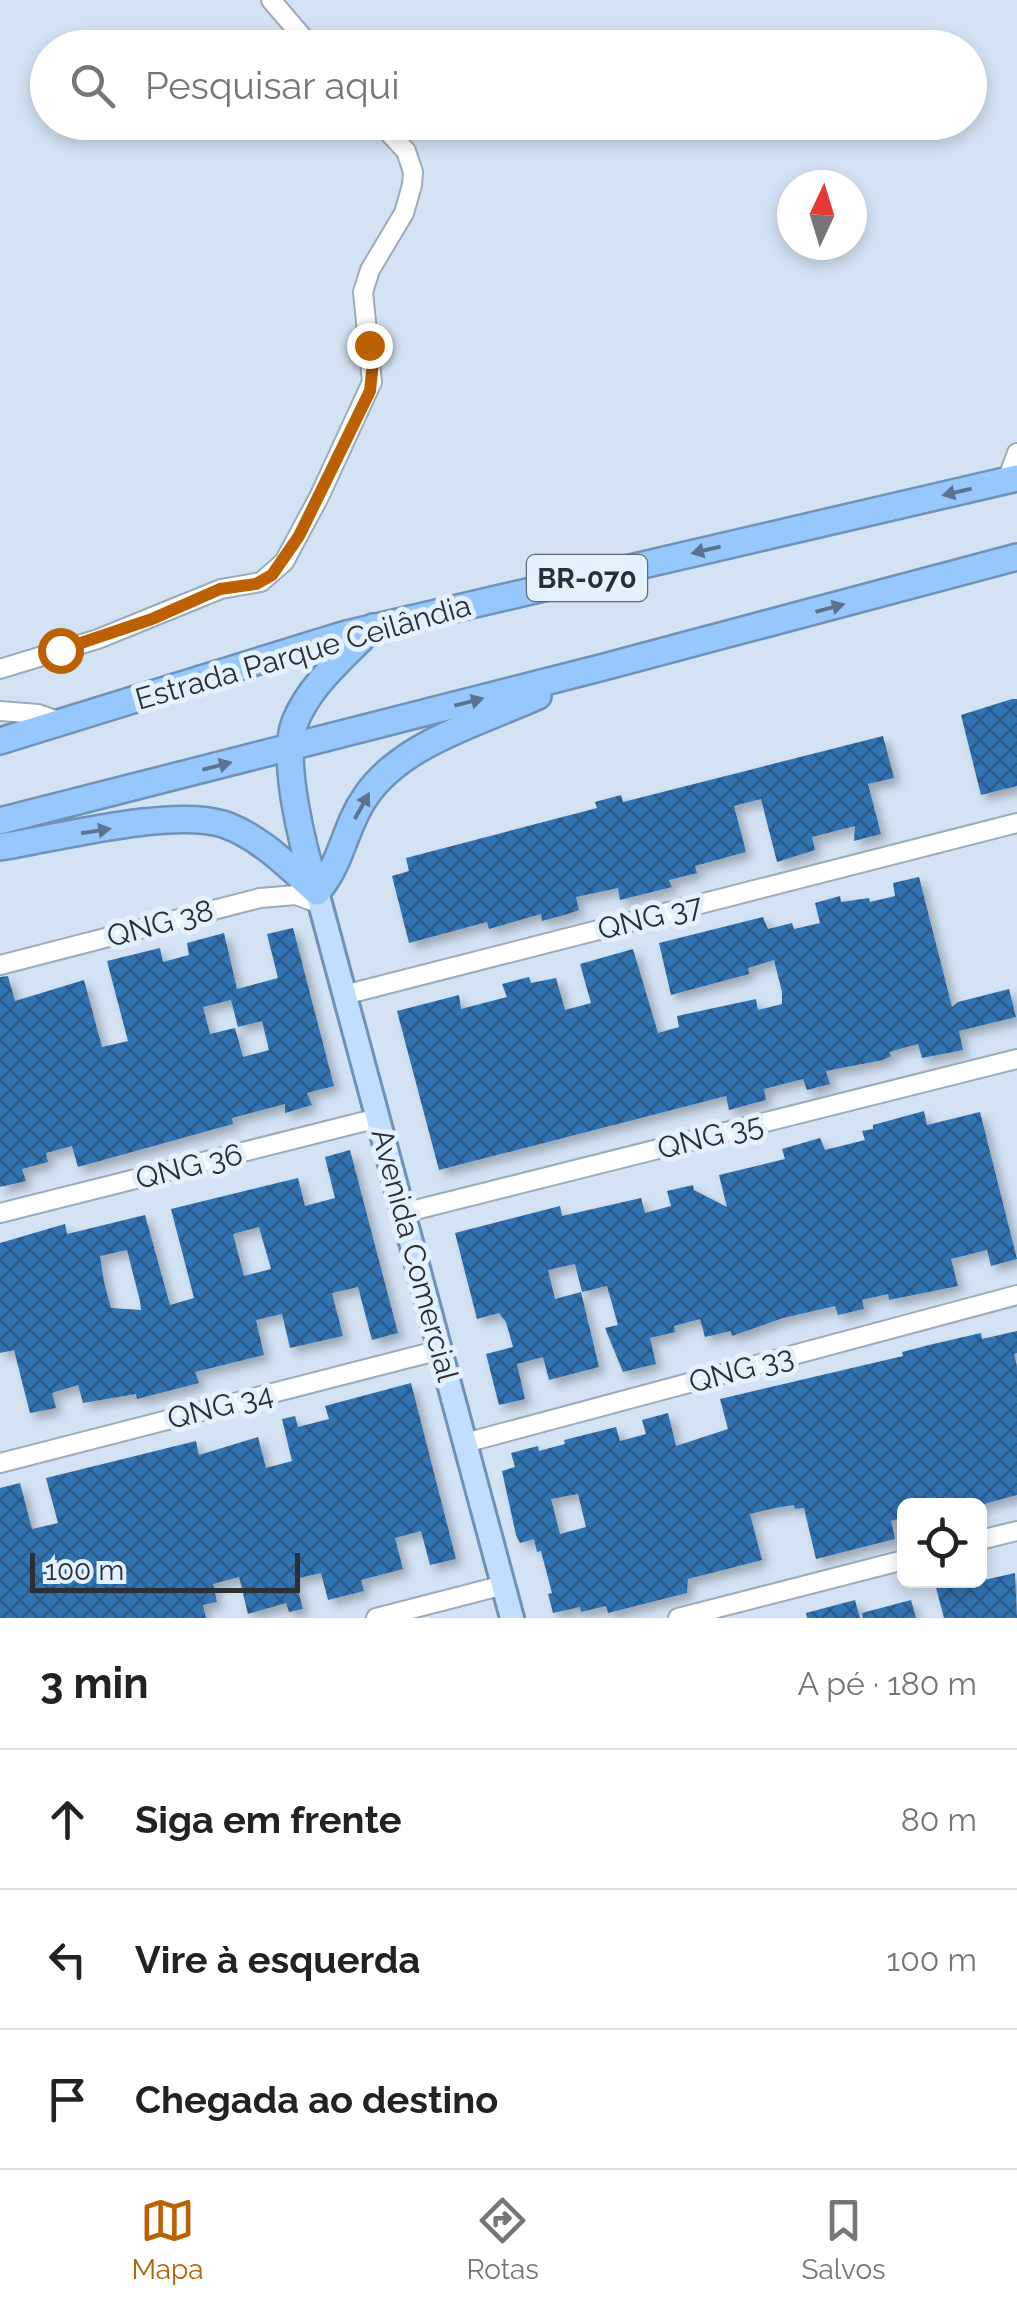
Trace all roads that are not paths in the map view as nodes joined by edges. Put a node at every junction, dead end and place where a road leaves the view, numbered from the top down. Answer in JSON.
{"nodes":[{"id":1,"x":271,"y":0,"type":"edge"},
{"id":2,"x":297,"y":30,"type":"edge"},
{"id":3,"x":396,"y":140,"type":"edge"},
{"id":4,"x":1017,"y":453,"type":"edge"},
{"id":5,"x":1012,"y":479,"type":"edge"},
{"id":6,"x":1017,"y":557,"type":"edge"},
{"id":7,"x":374,"y":627,"type":"junction"},
{"id":8,"x":600,"y":668,"type":"junction"},
{"id":9,"x":0,"y":669,"type":"edge"},
{"id":10,"x":0,"y":711,"type":"edge"},
{"id":11,"x":61,"y":722,"type":"junction"},
{"id":12,"x":0,"y":741,"type":"edge"},
{"id":13,"x":290,"y":748,"type":"junction"},
{"id":14,"x":0,"y":821,"type":"edge"},
{"id":15,"x":1017,"y":824,"type":"edge"},
{"id":16,"x":0,"y":847,"type":"edge"},
{"id":17,"x":318,"y":898,"type":"junction"},
{"id":18,"x":0,"y":965,"type":"edge"},
{"id":19,"x":344,"y":995,"type":"junction"},
{"id":20,"x":1017,"y":1059,"type":"edge"},
{"id":21,"x":378,"y":1118,"type":"junction"},
{"id":22,"x":403,"y":1212,"type":"junction"},
{"id":23,"x":0,"y":1213,"type":"edge"},
{"id":24,"x":1017,"y":1295,"type":"edge"},
{"id":25,"x":440,"y":1350,"type":"junction"},
{"id":26,"x":465,"y":1443,"type":"junction"},
{"id":27,"x":0,"y":1462,"type":"edge"},
{"id":28,"x":1017,"y":1531,"type":"edge"},
{"id":29,"x":987,"y":1538,"type":"edge"},
{"id":30,"x":897,"y":1562,"type":"edge"},
{"id":31,"x":504,"y":1586,"type":"junction"},
{"id":32,"x":376,"y":1618,"type":"edge"},
{"id":33,"x":512,"y":1618,"type":"edge"},
{"id":34,"x":678,"y":1618,"type":"edge"}],
"edges":[{"from":1,"to":2,"type":"street"},
{"from":3,"to":9,"type":"street"},
{"from":4,"to":5,"type":"street"},
{"from":5,"to":7,"type":"highway","name":"Estrada Parque Ceilândia","number":"BR-070","one_way":true},
{"from":8,"to":6,"type":"highway","one_way":true},
{"from":7,"to":11,"type":"highway","name":"Estrada Parque Ceilândia","number":"BR-070"},
{"from":7,"to":13,"type":"highway"},
{"from":13,"to":8,"type":"highway","one_way":true},
{"from":17,"to":8,"type":"highway","one_way":true},
{"from":10,"to":11,"type":"street"},
{"from":11,"to":12,"type":"highway","name":"Estrada Parque Ceilândia","number":"BR-070"},
{"from":14,"to":13,"type":"highway","one_way":true},
{"from":13,"to":17,"type":"highway"},
{"from":15,"to":19,"type":"street","name":"QNG 37"},
{"from":16,"to":17,"type":"highway","one_way":true},
{"from":17,"to":18,"type":"street","name":"QNG 38"},
{"from":17,"to":19,"type":"main road","name":"Avenida Comercial"},
{"from":19,"to":21,"type":"main road","name":"Avenida Comercial"},
{"from":20,"to":22,"type":"street","name":"QNG 35"},
{"from":21,"to":22,"type":"main road","name":"Avenida Comercial"},
{"from":21,"to":23,"type":"street","name":"QNG 36"},
{"from":22,"to":25,"type":"main road","name":"Avenida Comercial"},
{"from":24,"to":26,"type":"street","name":"QNG 33"},
{"from":25,"to":26,"type":"main road","name":"Avenida Comercial"},
{"from":25,"to":27,"type":"street","name":"QNG 34"},
{"from":26,"to":31,"type":"main road","name":"Avenida Comercial"},
{"from":28,"to":29,"type":"street"},
{"from":30,"to":34,"type":"street"},
{"from":31,"to":32,"type":"street"},
{"from":31,"to":33,"type":"main road","name":"Avenida Comercial"}]}
